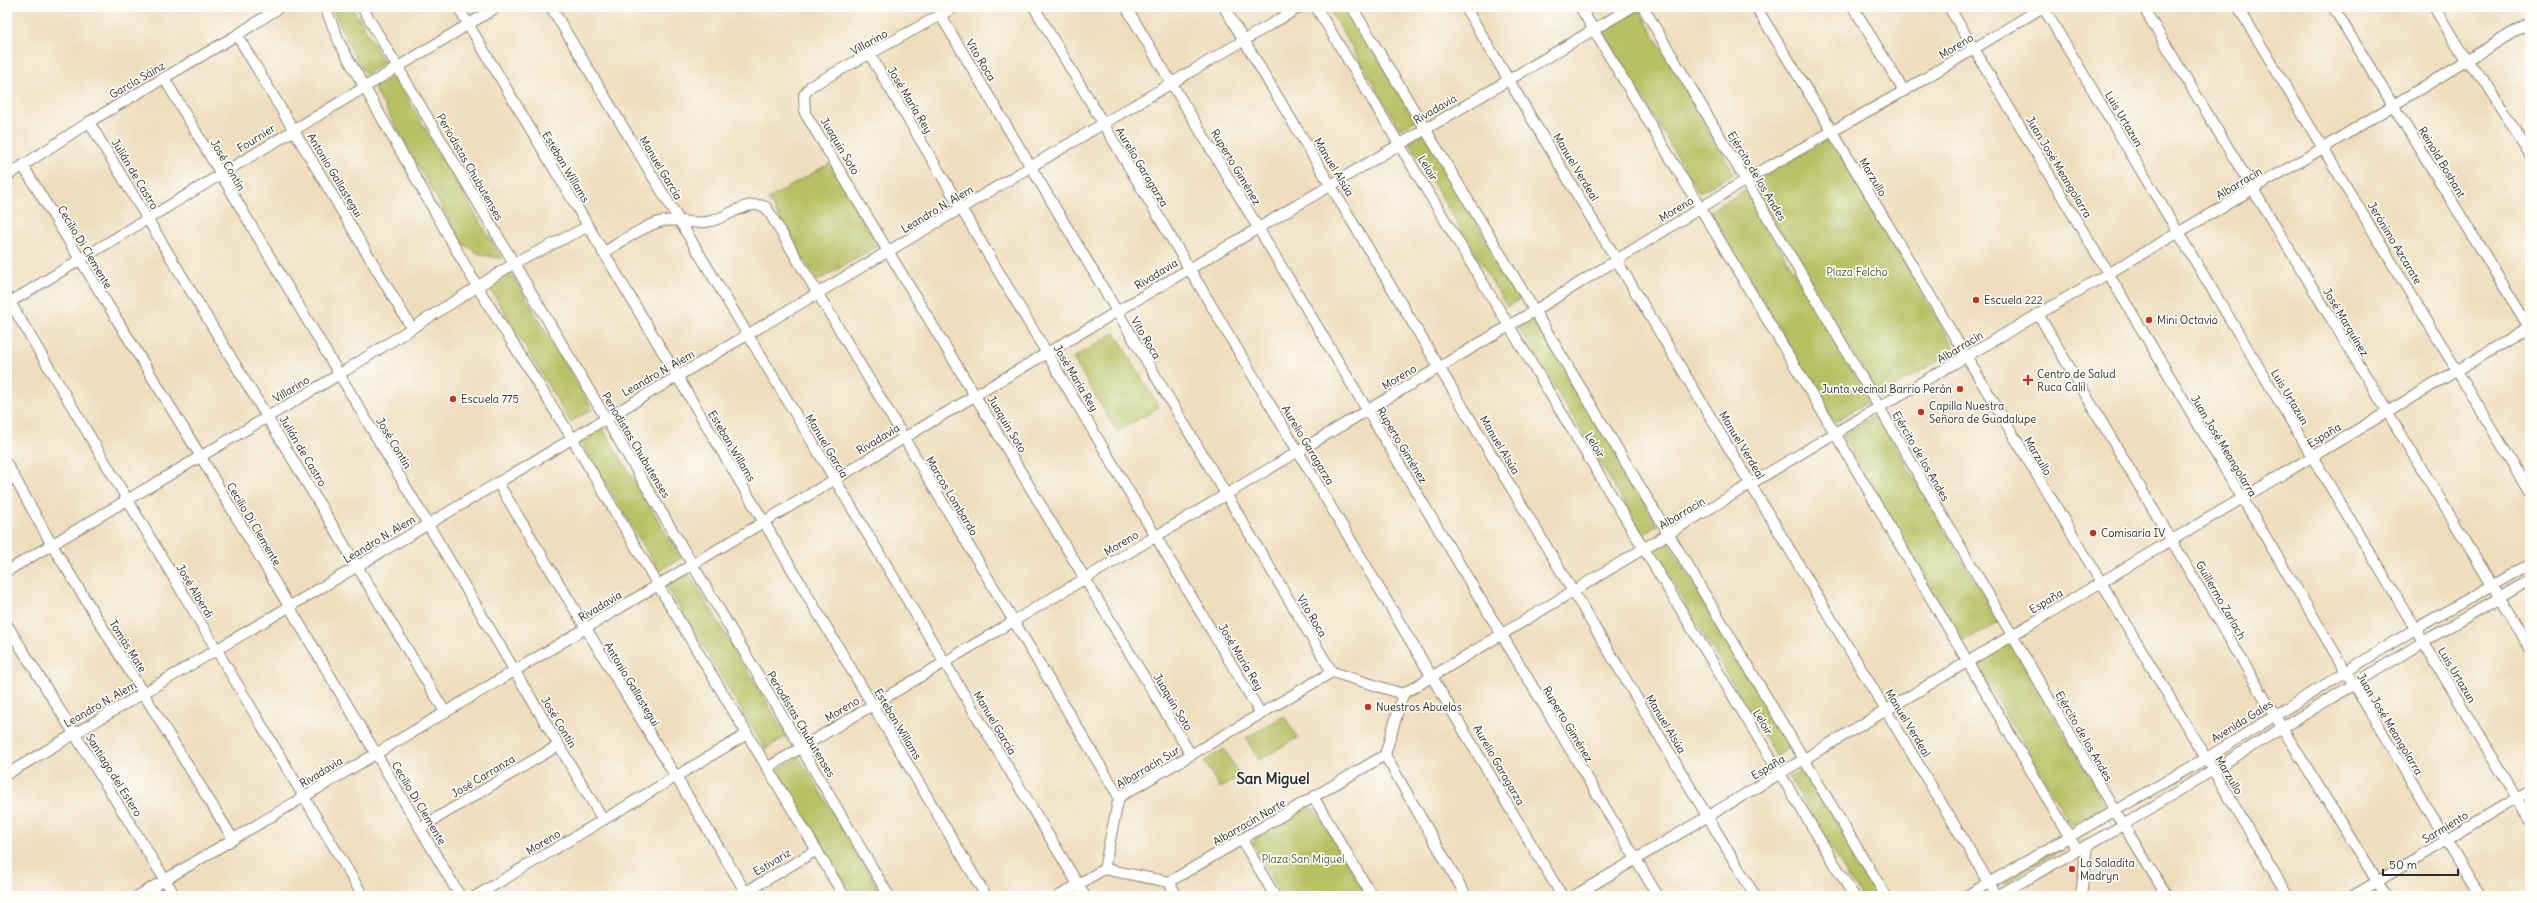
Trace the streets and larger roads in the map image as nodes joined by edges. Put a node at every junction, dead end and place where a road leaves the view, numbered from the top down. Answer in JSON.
{"nodes":[{"id":1,"x":280,"y":7,"type":"edge"},
{"id":2,"x":325,"y":7,"type":"edge"},
{"id":3,"x":362,"y":7,"type":"edge"},
{"id":4,"x":458,"y":7,"type":"edge"},
{"id":5,"x":498,"y":7,"type":"edge"},
{"id":6,"x":551,"y":7,"type":"edge"},
{"id":7,"x":955,"y":7,"type":"edge"},
{"id":8,"x":1034,"y":7,"type":"edge"},
{"id":9,"x":1126,"y":7,"type":"edge"},
{"id":10,"x":1224,"y":7,"type":"edge"},
{"id":11,"x":1300,"y":7,"type":"edge"},
{"id":12,"x":1316,"y":7,"type":"edge"},
{"id":13,"x":1352,"y":7,"type":"edge"},
{"id":14,"x":1465,"y":7,"type":"edge"},
{"id":15,"x":1580,"y":7,"type":"edge"},
{"id":16,"x":1632,"y":7,"type":"edge"},
{"id":17,"x":1643,"y":7,"type":"edge"},
{"id":18,"x":1756,"y":7,"type":"edge"},
{"id":19,"x":1853,"y":7,"type":"edge"},
{"id":20,"x":1949,"y":7,"type":"edge"},
{"id":21,"x":2043,"y":7,"type":"edge"},
{"id":22,"x":2143,"y":7,"type":"edge"},
{"id":23,"x":2238,"y":7,"type":"edge"},
{"id":24,"x":2332,"y":7,"type":"edge"},
{"id":25,"x":2434,"y":7,"type":"edge"},
{"id":26,"x":941,"y":16,"type":"junction"},
{"id":27,"x":2530,"y":22,"type":"edge"},
{"id":28,"x":468,"y":25,"type":"junction"},
{"id":29,"x":1593,"y":30,"type":"junction"},
{"id":30,"x":237,"y":36,"type":"junction"},
{"id":31,"x":1245,"y":41,"type":"junction"},
{"id":32,"x":1974,"y":48,"type":"junction"},
{"id":33,"x":870,"y":55,"type":"junction"},
{"id":34,"x":2466,"y":60,"type":"junction"},
{"id":35,"x":398,"y":67,"type":"junction"},
{"id":36,"x":164,"y":78,"type":"junction"},
{"id":37,"x":1509,"y":79,"type":"junction"},
{"id":38,"x":1172,"y":84,"type":"junction"},
{"id":39,"x":364,"y":88,"type":"junction"},
{"id":40,"x":1904,"y":91,"type":"junction"},
{"id":41,"x":804,"y":104,"type":"joint"},
{"id":42,"x":2393,"y":104,"type":"junction"},
{"id":43,"x":89,"y":122,"type":"junction"},
{"id":44,"x":1103,"y":125,"type":"junction"},
{"id":45,"x":294,"y":129,"type":"junction"},
{"id":46,"x":1424,"y":130,"type":"junction"},
{"id":47,"x":1832,"y":131,"type":"junction"},
{"id":48,"x":1399,"y":144,"type":"junction"},
{"id":49,"x":2323,"y":148,"type":"junction"},
{"id":50,"x":2530,"y":155,"type":"edge"},
{"id":51,"x":23,"y":166,"type":"junction"},
{"id":52,"x":1031,"y":168,"type":"junction"},
{"id":53,"x":219,"y":175,"type":"junction"},
{"id":54,"x":7,"y":176,"type":"edge"},
{"id":55,"x":1745,"y":181,"type":"junction"},
{"id":56,"x":1331,"y":185,"type":"junction"},
{"id":57,"x":2254,"y":189,"type":"junction"},
{"id":58,"x":961,"y":209,"type":"junction"},
{"id":59,"x":1700,"y":209,"type":"junction"},
{"id":60,"x":148,"y":219,"type":"junction"},
{"id":61,"x":678,"y":221,"type":"junction"},
{"id":62,"x":587,"y":227,"type":"junction"},
{"id":63,"x":1258,"y":228,"type":"junction"},
{"id":64,"x":2178,"y":233,"type":"junction"},
{"id":65,"x":889,"y":251,"type":"junction"},
{"id":66,"x":603,"y":253,"type":"junction"},
{"id":67,"x":1617,"y":259,"type":"junction"},
{"id":68,"x":78,"y":260,"type":"junction"},
{"id":69,"x":513,"y":264,"type":"junction"},
{"id":70,"x":1189,"y":269,"type":"junction"},
{"id":71,"x":2108,"y":272,"type":"junction"},
{"id":72,"x":478,"y":288,"type":"junction"},
{"id":73,"x":818,"y":294,"type":"junction"},
{"id":74,"x":8,"y":301,"type":"edge"},
{"id":75,"x":1534,"y":311,"type":"junction"},
{"id":76,"x":1116,"y":312,"type":"junction"},
{"id":77,"x":2038,"y":314,"type":"junction"},
{"id":78,"x":1509,"y":326,"type":"junction"},
{"id":79,"x":411,"y":327,"type":"junction"},
{"id":80,"x":2530,"y":328,"type":"edge"},
{"id":81,"x":747,"y":336,"type":"junction"},
{"id":82,"x":1047,"y":353,"type":"junction"},
{"id":83,"x":1966,"y":357,"type":"junction"},
{"id":84,"x":1440,"y":367,"type":"junction"},
{"id":85,"x":2458,"y":370,"type":"junction"},
{"id":86,"x":340,"y":374,"type":"junction"},
{"id":87,"x":677,"y":376,"type":"junction"},
{"id":88,"x":976,"y":395,"type":"junction"},
{"id":89,"x":1880,"y":408,"type":"junction"},
{"id":90,"x":1367,"y":410,"type":"junction"},
{"id":91,"x":2386,"y":412,"type":"junction"},
{"id":92,"x":269,"y":416,"type":"junction"},
{"id":93,"x":605,"y":417,"type":"junction"},
{"id":94,"x":1835,"y":433,"type":"junction"},
{"id":95,"x":572,"y":438,"type":"junction"},
{"id":96,"x":904,"y":438,"type":"junction"},
{"id":97,"x":1298,"y":452,"type":"junction"},
{"id":98,"x":201,"y":457,"type":"junction"},
{"id":99,"x":2312,"y":457,"type":"junction"},
{"id":100,"x":7,"y":464,"type":"edge"},
{"id":101,"x":833,"y":480,"type":"junction"},
{"id":102,"x":498,"y":483,"type":"junction"},
{"id":103,"x":1752,"y":485,"type":"junction"},
{"id":104,"x":2530,"y":492,"type":"edge"},
{"id":105,"x":1225,"y":495,"type":"junction"},
{"id":106,"x":2242,"y":499,"type":"junction"},
{"id":107,"x":127,"y":500,"type":"junction"},
{"id":108,"x":764,"y":523,"type":"junction"},
{"id":109,"x":429,"y":524,"type":"junction"},
{"id":110,"x":1668,"y":534,"type":"junction"},
{"id":111,"x":1156,"y":536,"type":"junction"},
{"id":112,"x":2172,"y":540,"type":"junction"},
{"id":113,"x":52,"y":545,"type":"junction"},
{"id":114,"x":1644,"y":549,"type":"junction"},
{"id":115,"x":2530,"y":564,"type":"edge"},
{"id":116,"x":692,"y":565,"type":"junction"},
{"id":117,"x":358,"y":566,"type":"junction"},
{"id":118,"x":7,"y":572,"type":"edge"},
{"id":119,"x":1085,"y":579,"type":"junction"},
{"id":120,"x":2530,"y":580,"type":"edge"},
{"id":121,"x":2100,"y":583,"type":"junction"},
{"id":122,"x":658,"y":585,"type":"junction"},
{"id":123,"x":2491,"y":585,"type":"junction"},
{"id":124,"x":1573,"y":591,"type":"junction"},
{"id":125,"x":2499,"y":598,"type":"junction"},
{"id":126,"x":289,"y":607,"type":"junction"},
{"id":127,"x":1014,"y":621,"type":"junction"},
{"id":128,"x":7,"y":625,"type":"edge"},
{"id":129,"x":585,"y":628,"type":"junction"},
{"id":130,"x":2415,"y":629,"type":"junction"},
{"id":131,"x":1501,"y":634,"type":"junction"},
{"id":132,"x":2012,"y":636,"type":"junction"},
{"id":133,"x":2423,"y":642,"type":"junction"},
{"id":134,"x":2530,"y":648,"type":"edge"},
{"id":135,"x":216,"y":650,"type":"junction"},
{"id":136,"x":944,"y":662,"type":"junction"},
{"id":137,"x":1966,"y":663,"type":"junction"},
{"id":138,"x":515,"y":670,"type":"junction"},
{"id":139,"x":1332,"y":672,"type":"junction"},
{"id":140,"x":2345,"y":672,"type":"junction"},
{"id":141,"x":1432,"y":675,"type":"junction"},
{"id":142,"x":2353,"y":685,"type":"junction"},
{"id":143,"x":143,"y":693,"type":"junction"},
{"id":144,"x":1403,"y":694,"type":"junction"},
{"id":145,"x":872,"y":705,"type":"junction"},
{"id":146,"x":1886,"y":710,"type":"junction"},
{"id":147,"x":446,"y":712,"type":"junction"},
{"id":148,"x":1261,"y":714,"type":"junction"},
{"id":149,"x":2275,"y":716,"type":"junction"},
{"id":150,"x":2282,"y":727,"type":"junction"},
{"id":151,"x":74,"y":734,"type":"junction"},
{"id":152,"x":747,"y":734,"type":"junction"},
{"id":153,"x":559,"y":745,"type":"junction"},
{"id":154,"x":801,"y":748,"type":"junction"},
{"id":155,"x":376,"y":754,"type":"junction"},
{"id":156,"x":1191,"y":755,"type":"junction"},
{"id":157,"x":1385,"y":755,"type":"junction"},
{"id":158,"x":1804,"y":759,"type":"junction"},
{"id":159,"x":2205,"y":759,"type":"junction"},
{"id":160,"x":767,"y":768,"type":"junction"},
{"id":161,"x":2213,"y":772,"type":"junction"},
{"id":162,"x":7,"y":774,"type":"edge"},
{"id":163,"x":1780,"y":774,"type":"junction"},
{"id":164,"x":675,"y":777,"type":"junction"},
{"id":165,"x":2530,"y":790,"type":"edge"},
{"id":166,"x":303,"y":797,"type":"junction"},
{"id":167,"x":1119,"y":797,"type":"junction"},
{"id":168,"x":1314,"y":798,"type":"junction"},
{"id":169,"x":2517,"y":798,"type":"junction"},
{"id":170,"x":2114,"y":810,"type":"junction"},
{"id":171,"x":1708,"y":817,"type":"junction"},
{"id":172,"x":604,"y":820,"type":"junction"},
{"id":173,"x":2530,"y":820,"type":"edge"},
{"id":174,"x":2123,"y":825,"type":"junction"},
{"id":175,"x":420,"y":828,"type":"junction"},
{"id":176,"x":2069,"y":836,"type":"junction"},
{"id":177,"x":233,"y":839,"type":"junction"},
{"id":178,"x":1242,"y":840,"type":"junction"},
{"id":179,"x":2446,"y":840,"type":"junction"},
{"id":180,"x":2087,"y":845,"type":"junction"},
{"id":181,"x":817,"y":850,"type":"junction"},
{"id":182,"x":2077,"y":850,"type":"junction"},
{"id":183,"x":1636,"y":860,"type":"junction"},
{"id":184,"x":1104,"y":869,"type":"junction"},
{"id":185,"x":166,"y":879,"type":"junction"},
{"id":186,"x":2377,"y":881,"type":"junction"},
{"id":187,"x":1169,"y":882,"type":"junction"},
{"id":188,"x":1990,"y":882,"type":"junction"},
{"id":189,"x":1078,"y":884,"type":"junction"},
{"id":190,"x":744,"y":895,"type":"edge"},
{"id":191,"x":138,"y":896,"type":"edge"},
{"id":192,"x":175,"y":896,"type":"edge"},
{"id":193,"x":364,"y":896,"type":"edge"},
{"id":194,"x":460,"y":896,"type":"edge"},
{"id":195,"x":476,"y":896,"type":"edge"},
{"id":196,"x":844,"y":896,"type":"edge"},
{"id":197,"x":889,"y":896,"type":"edge"},
{"id":198,"x":986,"y":896,"type":"edge"},
{"id":199,"x":1059,"y":896,"type":"edge"},
{"id":200,"x":1085,"y":896,"type":"edge"},
{"id":201,"x":1177,"y":896,"type":"edge"},
{"id":202,"x":1275,"y":896,"type":"edge"},
{"id":203,"x":1372,"y":896,"type":"edge"},
{"id":204,"x":1466,"y":896,"type":"edge"},
{"id":205,"x":1562,"y":896,"type":"edge"},
{"id":206,"x":1574,"y":896,"type":"edge"},
{"id":207,"x":1658,"y":896,"type":"edge"},
{"id":208,"x":1755,"y":896,"type":"edge"},
{"id":209,"x":1854,"y":896,"type":"edge"},
{"id":210,"x":1886,"y":896,"type":"edge"},
{"id":211,"x":1966,"y":896,"type":"edge"},
{"id":212,"x":1997,"y":896,"type":"edge"},
{"id":213,"x":2081,"y":896,"type":"edge"},
{"id":214,"x":2167,"y":896,"type":"edge"},
{"id":215,"x":2288,"y":896,"type":"edge"},
{"id":216,"x":2353,"y":896,"type":"edge"},
{"id":217,"x":2386,"y":896,"type":"edge"},
{"id":218,"x":2480,"y":896,"type":"edge"}],
"edges":[{"from":1,"to":30,"type":"street","name":"García Sáinz"},
{"from":2,"to":39,"type":"street"},
{"from":3,"to":35,"type":"street","name":"Periodistas Chubutenses"},
{"from":4,"to":28,"type":"street","name":"Esteban Willams"},
{"from":5,"to":28,"type":"street","name":"Fournier"},
{"from":6,"to":61,"type":"street","name":"Manuel García"},
{"from":7,"to":26,"type":"street","name":"Villarino"},
{"from":8,"to":44,"type":"street","name":"Aurelio Garagarza"},
{"from":9,"to":38,"type":"street","name":"Ruperto Giménez"},
{"from":10,"to":31,"type":"street","name":"Manuel Alsúa"},
{"from":11,"to":31,"type":"street","name":"Leandro N. Alem"},
{"from":12,"to":48,"type":"street","name":"Leloir"},
{"from":13,"to":46,"type":"street","name":"Leloir"},
{"from":14,"to":37,"type":"street","name":"Manuel Verdeal"},
{"from":15,"to":29,"type":"street"},
{"from":16,"to":29,"type":"street","name":"Rivadavia"},
{"from":17,"to":55,"type":"street","name":"Ejército de los Andes"},
{"from":18,"to":47,"type":"street","name":"Marzullo"},
{"from":19,"to":40,"type":"street"},
{"from":20,"to":32,"type":"street","name":"Juan José Meangolarra"},
{"from":21,"to":32,"type":"street","name":"Moreno"},
{"from":21,"to":64,"type":"street","name":"Luis Urtazun"},
{"from":22,"to":57,"type":"street","name":"José Marquínez"},
{"from":23,"to":49,"type":"street","name":"Jerónimo Azcarate"},
{"from":24,"to":42,"type":"street","name":"Reinold Boshant"},
{"from":25,"to":34,"type":"street"},
{"from":26,"to":33,"type":"street","name":"Villarino"},
{"from":26,"to":52,"type":"street","name":"Vito Roca"},
{"from":27,"to":34,"type":"street","name":"Albarracín"},
{"from":28,"to":35,"type":"street","name":"Fournier"},
{"from":28,"to":62,"type":"street","name":"Esteban Willams"},
{"from":29,"to":37,"type":"street","name":"Rivadavia"},
{"from":29,"to":59,"type":"street"},
{"from":30,"to":36,"type":"street","name":"García Sáinz"},
{"from":30,"to":45,"type":"street","name":"Antonio Gallastegui"},
{"from":31,"to":38,"type":"street","name":"Leandro N. Alem"},
{"from":31,"to":56,"type":"street","name":"Manuel Alsúa"},
{"from":32,"to":40,"type":"street","name":"Moreno"},
{"from":32,"to":71,"type":"street","name":"Juan José Meangolarra"},
{"from":33,"to":41,"type":"street","name":"Villarino"},
{"from":33,"to":58,"type":"street","name":"José María Rey"},
{"from":34,"to":42,"type":"street","name":"Albarracín"},
{"from":34,"to":50,"type":"street"},
{"from":35,"to":39,"type":"street","name":"Fournier"},
{"from":35,"to":69,"type":"street","name":"Periodistas Chubutenses"},
{"from":36,"to":43,"type":"street","name":"García Sáinz"},
{"from":36,"to":53,"type":"street","name":"José Contín"},
{"from":37,"to":46,"type":"street","name":"Rivadavia"},
{"from":37,"to":67,"type":"street","name":"Manuel Verdeal"},
{"from":38,"to":44,"type":"street","name":"Leandro N. Alem"},
{"from":38,"to":63,"type":"street","name":"Ruperto Giménez"},
{"from":39,"to":45,"type":"street","name":"Fournier"},
{"from":39,"to":72,"type":"street"},
{"from":40,"to":47,"type":"street","name":"Moreno"},
{"from":41,"to":65,"type":"street","name":"Juaquín Soto"},
{"from":42,"to":49,"type":"street","name":"Albarracín"},
{"from":42,"to":80,"type":"street","name":"Reinold Boshant"},
{"from":43,"to":51,"type":"street","name":"García Sáinz"},
{"from":43,"to":60,"type":"street","name":"Julián de Castro"},
{"from":44,"to":52,"type":"street","name":"Leandro N. Alem"},
{"from":44,"to":70,"type":"street","name":"Aurelio Garagarza"},
{"from":45,"to":53,"type":"street","name":"Fournier"},
{"from":45,"to":79,"type":"street","name":"Antonio Gallastegui"},
{"from":46,"to":48,"type":"street","name":"Rivadavia"},
{"from":46,"to":75,"type":"street","name":"Leloir"},
{"from":47,"to":55,"type":"street","name":"Moreno"},
{"from":47,"to":83,"type":"street","name":"Marzullo"},
{"from":48,"to":56,"type":"street","name":"Rivadavia"},
{"from":48,"to":78,"type":"street","name":"Leloir"},
{"from":49,"to":57,"type":"street","name":"Albarracín"},
{"from":49,"to":85,"type":"street","name":"Jerónimo Azcarate"},
{"from":51,"to":54,"type":"street","name":"García Sáinz"},
{"from":51,"to":68,"type":"street","name":"Cecilio Di Clemente"},
{"from":52,"to":58,"type":"street","name":"Leandro N. Alem"},
{"from":52,"to":76,"type":"street","name":"Vito Roca"},
{"from":53,"to":60,"type":"street","name":"Fournier"},
{"from":53,"to":86,"type":"street","name":"José Contín"},
{"from":55,"to":59,"type":"street","name":"Moreno"},
{"from":55,"to":89,"type":"street","name":"Ejército de los Andes"},
{"from":56,"to":63,"type":"street","name":"Rivadavia"},
{"from":56,"to":84,"type":"street","name":"Manuel Alsúa"},
{"from":57,"to":64,"type":"street","name":"Albarracín"},
{"from":57,"to":91,"type":"street","name":"José Marquínez"},
{"from":58,"to":65,"type":"street","name":"Leandro N. Alem"},
{"from":58,"to":82,"type":"street","name":"José María Rey"},
{"from":59,"to":67,"type":"street","name":"Moreno"},
{"from":59,"to":94,"type":"street"},
{"from":60,"to":68,"type":"street","name":"Fournier"},
{"from":60,"to":92,"type":"street","name":"Julián de Castro"},
{"from":61,"to":66,"type":"street"},
{"from":61,"to":73,"type":"street","name":"Marcos Lombardo"},
{"from":61,"to":81,"type":"street","name":"Manuel García"},
{"from":62,"to":66,"type":"street","name":"Esteban Willams"},
{"from":62,"to":69,"type":"street","name":"Villarino"},
{"from":63,"to":70,"type":"street","name":"Rivadavia"},
{"from":63,"to":90,"type":"street","name":"Ruperto Giménez"},
{"from":64,"to":71,"type":"street","name":"Albarracín"},
{"from":64,"to":99,"type":"street","name":"Luis Urtazun"},
{"from":65,"to":73,"type":"street","name":"Leandro N. Alem"},
{"from":65,"to":88,"type":"street","name":"Juaquín Soto"},
{"from":66,"to":87,"type":"street","name":"Esteban Willams"},
{"from":67,"to":75,"type":"street","name":"Moreno"},
{"from":67,"to":103,"type":"street","name":"Manuel Verdeal"},
{"from":68,"to":74,"type":"street","name":"Fournier"},
{"from":68,"to":98,"type":"street","name":"Cecilio Di Clemente"},
{"from":69,"to":72,"type":"street","name":"Villarino"},
{"from":69,"to":93,"type":"street","name":"Periodistas Chubutenses"},
{"from":70,"to":76,"type":"street","name":"Rivadavia"},
{"from":70,"to":97,"type":"street","name":"Aurelio Garagarza"},
{"from":71,"to":77,"type":"street","name":"Albarracín"},
{"from":71,"to":106,"type":"street","name":"Juan José Meangolarra"},
{"from":72,"to":79,"type":"street","name":"Villarino"},
{"from":72,"to":95,"type":"street"},
{"from":73,"to":81,"type":"street","name":"Leandro N. Alem"},
{"from":73,"to":96,"type":"street","name":"Marcos Lombardo"},
{"from":74,"to":107,"type":"street","name":"José Alberdi"},
{"from":75,"to":78,"type":"street","name":"Moreno"},
{"from":75,"to":110,"type":"street","name":"Leloir"},
{"from":76,"to":82,"type":"street","name":"Rivadavia"},
{"from":76,"to":105,"type":"street","name":"Vito Roca"},
{"from":77,"to":83,"type":"street","name":"Albarracín"},
{"from":77,"to":112,"type":"street","name":"Guillermo Zarlach"},
{"from":78,"to":84,"type":"street","name":"Moreno"},
{"from":78,"to":114,"type":"street","name":"Leloir"},
{"from":79,"to":86,"type":"street","name":"Villarino"},
{"from":80,"to":85,"type":"street","name":"España"},
{"from":81,"to":87,"type":"street","name":"Leandro N. Alem"},
{"from":81,"to":101,"type":"street","name":"Manuel García"},
{"from":82,"to":88,"type":"street","name":"Rivadavia"},
{"from":82,"to":111,"type":"street","name":"José María Rey"},
{"from":83,"to":89,"type":"street","name":"Albarracín"},
{"from":83,"to":121,"type":"street","name":"Marzullo"},
{"from":84,"to":90,"type":"street","name":"Moreno"},
{"from":84,"to":124,"type":"street","name":"Manuel Alsúa"},
{"from":85,"to":91,"type":"street","name":"España"},
{"from":85,"to":104,"type":"street","name":"Jerónimo Azcarate"},
{"from":86,"to":92,"type":"street","name":"Villarino"},
{"from":86,"to":109,"type":"street","name":"José Contín"},
{"from":87,"to":93,"type":"street","name":"Leandro N. Alem"},
{"from":87,"to":108,"type":"street","name":"Esteban Willams"},
{"from":88,"to":96,"type":"street","name":"Rivadavia"},
{"from":88,"to":119,"type":"street","name":"Juaquín Soto"},
{"from":89,"to":94,"type":"street","name":"Albarracín"},
{"from":89,"to":132,"type":"street","name":"Ejército de los Andes"},
{"from":90,"to":97,"type":"street","name":"Moreno"},
{"from":90,"to":131,"type":"street","name":"Ruperto Giménez"},
{"from":91,"to":99,"type":"street","name":"España"},
{"from":91,"to":123,"type":"street","name":"José Marquínez"},
{"from":92,"to":98,"type":"street","name":"Villarino"},
{"from":92,"to":117,"type":"street","name":"Julián de Castro"},
{"from":93,"to":95,"type":"street","name":"Leandro N. Alem"},
{"from":93,"to":116,"type":"street","name":"Periodistas Chubutenses"},
{"from":94,"to":103,"type":"street","name":"Albarracín"},
{"from":94,"to":137,"type":"street"},
{"from":95,"to":102,"type":"street","name":"Leandro N. Alem"},
{"from":95,"to":122,"type":"street"},
{"from":96,"to":101,"type":"street","name":"Rivadavia"},
{"from":96,"to":127,"type":"street","name":"Marcos Lombardo"},
{"from":97,"to":105,"type":"street","name":"Moreno"},
{"from":97,"to":141,"type":"street","name":"Aurelio Garagarza"},
{"from":98,"to":107,"type":"street","name":"Villarino"},
{"from":98,"to":126,"type":"street","name":"Cecilio Di Clemente"},
{"from":99,"to":106,"type":"street","name":"España"},
{"from":99,"to":130,"type":"street","name":"Luis Urtazun"},
{"from":100,"to":113,"type":"street","name":"Tomás Mate"},
{"from":101,"to":108,"type":"street","name":"Rivadavia"},
{"from":101,"to":136,"type":"street","name":"Manuel García"},
{"from":102,"to":109,"type":"street","name":"Leandro N. Alem"},
{"from":102,"to":129,"type":"street","name":"Antonio Gallastegui"},
{"from":103,"to":110,"type":"street","name":"Albarracín"},
{"from":103,"to":146,"type":"street","name":"Manuel Verdeal"},
{"from":105,"to":111,"type":"street","name":"Moreno"},
{"from":105,"to":139,"type":"street","name":"Vito Roca"},
{"from":106,"to":112,"type":"street","name":"España"},
{"from":106,"to":140,"type":"street","name":"Juan José Meangolarra"},
{"from":107,"to":113,"type":"street","name":"Villarino"},
{"from":107,"to":135,"type":"street","name":"José Alberdi"},
{"from":108,"to":116,"type":"street","name":"Rivadavia"},
{"from":108,"to":145,"type":"street","name":"Esteban Willams"},
{"from":109,"to":117,"type":"street","name":"Leandro N. Alem"},
{"from":109,"to":138,"type":"street","name":"José Contín"},
{"from":110,"to":114,"type":"street","name":"Albarracín"},
{"from":110,"to":158,"type":"street","name":"Leloir"},
{"from":111,"to":119,"type":"street","name":"Moreno"},
{"from":111,"to":148,"type":"street","name":"José María Rey"},
{"from":112,"to":121,"type":"street","name":"España"},
{"from":112,"to":149,"type":"street","name":"Guillermo Zarlach"},
{"from":113,"to":118,"type":"street","name":"Villarino"},
{"from":113,"to":143,"type":"street","name":"Tomás Mate"},
{"from":114,"to":124,"type":"street","name":"Albarracín"},
{"from":114,"to":163,"type":"street","name":"Leloir"},
{"from":115,"to":123,"type":"street","name":"Avenida Gales"},
{"from":116,"to":122,"type":"street","name":"Rivadavia"},
{"from":116,"to":154,"type":"street","name":"Periodistas Chubutenses"},
{"from":117,"to":126,"type":"street","name":"Leandro N. Alem"},
{"from":117,"to":147,"type":"street","name":"Julián de Castro"},
{"from":119,"to":127,"type":"street","name":"Moreno"},
{"from":119,"to":156,"type":"street","name":"Juaquín Soto"},
{"from":120,"to":125,"type":"street"},
{"from":121,"to":132,"type":"street","name":"España"},
{"from":121,"to":159,"type":"street","name":"Marzullo"},
{"from":122,"to":129,"type":"street","name":"Rivadavia"},
{"from":122,"to":152,"type":"street"},
{"from":123,"to":125,"type":"street","name":"José Marquínez"},
{"from":123,"to":130,"type":"street","name":"Avenida Gales"},
{"from":124,"to":131,"type":"street","name":"Albarracín"},
{"from":124,"to":171,"type":"street","name":"Manuel Alsúa"},
{"from":125,"to":133,"type":"street"},
{"from":125,"to":134,"type":"street","name":"José Marquínez"},
{"from":126,"to":135,"type":"street","name":"Leandro N. Alem"},
{"from":126,"to":155,"type":"street","name":"Cecilio Di Clemente"},
{"from":127,"to":136,"type":"street","name":"Moreno"},
{"from":127,"to":167,"type":"street","name":"Marcos Lombardo"},
{"from":128,"to":151,"type":"street","name":"Santiago del Estero"},
{"from":129,"to":138,"type":"street","name":"Rivadavia"},
{"from":129,"to":164,"type":"street","name":"Antonio Gallastegui"},
{"from":130,"to":133,"type":"street","name":"Luis Urtazun"},
{"from":130,"to":140,"type":"street","name":"Avenida Gales"},
{"from":131,"to":141,"type":"street","name":"Albarracín"},
{"from":131,"to":183,"type":"street","name":"Ruperto Giménez"},
{"from":132,"to":137,"type":"street","name":"España"},
{"from":132,"to":170,"type":"street","name":"Ejército de los Andes"},
{"from":133,"to":142,"type":"street"},
{"from":133,"to":169,"type":"street","name":"Luis Urtazun"},
{"from":135,"to":143,"type":"street","name":"Leandro N. Alem"},
{"from":135,"to":166,"type":"street","name":"José Alberdi"},
{"from":136,"to":145,"type":"street","name":"Moreno"},
{"from":136,"to":189,"type":"street","name":"Manuel García"},
{"from":137,"to":146,"type":"street","name":"España"},
{"from":137,"to":176,"type":"street"},
{"from":138,"to":147,"type":"street","name":"Rivadavia"},
{"from":138,"to":153,"type":"street","name":"José Contín"},
{"from":139,"to":144,"type":"street"},
{"from":139,"to":148,"type":"street","name":"Albarracín Sur"},
{"from":140,"to":142,"type":"street","name":"Juan José Meangolarra"},
{"from":140,"to":149,"type":"street","name":"Avenida Gales"},
{"from":141,"to":144,"type":"street","name":"Albarracín"},
{"from":141,"to":205,"type":"street","name":"Aurelio Garagarza"},
{"from":142,"to":150,"type":"street"},
{"from":142,"to":179,"type":"street","name":"Juan José Meangolarra"},
{"from":143,"to":151,"type":"street","name":"Leandro N. Alem"},
{"from":143,"to":177,"type":"street","name":"Tomás Mate"},
{"from":144,"to":157,"type":"street"},
{"from":145,"to":154,"type":"street","name":"Moreno"},
{"from":145,"to":198,"type":"street","name":"Esteban Willams"},
{"from":146,"to":158,"type":"street","name":"España"},
{"from":146,"to":188,"type":"street","name":"Manuel Verdeal"},
{"from":147,"to":155,"type":"street","name":"Rivadavia"},
{"from":148,"to":156,"type":"street","name":"Albarracín Sur"},
{"from":149,"to":150,"type":"street","name":"Guillermo Zarlach"},
{"from":149,"to":159,"type":"street","name":"Avenida Gales"},
{"from":150,"to":161,"type":"street"},
{"from":150,"to":186,"type":"street","name":"Guillermo Zarlach"},
{"from":151,"to":162,"type":"street","name":"Leandro N. Alem"},
{"from":151,"to":185,"type":"street","name":"Santiago del Estero"},
{"from":152,"to":160,"type":"street"},
{"from":152,"to":164,"type":"street","name":"Moreno"},
{"from":153,"to":172,"type":"street","name":"José Contín"},
{"from":153,"to":175,"type":"street","name":"José Carranza"},
{"from":154,"to":160,"type":"street","name":"Moreno"},
{"from":154,"to":197,"type":"street","name":"Periodistas Chubutenses"},
{"from":155,"to":166,"type":"street","name":"Rivadavia"},
{"from":155,"to":175,"type":"street","name":"Cecilio Di Clemente"},
{"from":156,"to":167,"type":"street","name":"Albarracín Sur"},
{"from":157,"to":168,"type":"street","name":"Albarracín Norte"},
{"from":157,"to":204,"type":"street"},
{"from":158,"to":163,"type":"street","name":"España"},
{"from":158,"to":210,"type":"street","name":"Leloir"},
{"from":159,"to":161,"type":"street","name":"Marzullo"},
{"from":159,"to":170,"type":"street","name":"Avenida Gales"},
{"from":160,"to":181,"type":"street"},
{"from":161,"to":174,"type":"street"},
{"from":161,"to":215,"type":"street","name":"Marzullo"},
{"from":163,"to":171,"type":"street","name":"España"},
{"from":163,"to":209,"type":"street","name":"Leloir"},
{"from":164,"to":172,"type":"street","name":"Moreno"},
{"from":164,"to":190,"type":"street","name":"Antonio Gallastegui"},
{"from":165,"to":169,"type":"street","name":"Sarmiento"},
{"from":166,"to":177,"type":"street","name":"Rivadavia"},
{"from":166,"to":193,"type":"street","name":"José Alberdi"},
{"from":167,"to":184,"type":"street","name":"Albarracín Sur"},
{"from":168,"to":178,"type":"street","name":"Albarracín Norte"},
{"from":168,"to":203,"type":"street"},
{"from":169,"to":173,"type":"street","name":"Luis Urtazun"},
{"from":169,"to":179,"type":"street","name":"Sarmiento"},
{"from":170,"to":174,"type":"street","name":"Ejército de los Andes"},
{"from":170,"to":176,"type":"street","name":"Avenida Gales"},
{"from":171,"to":183,"type":"street","name":"España"},
{"from":171,"to":208,"type":"street","name":"Manuel Alsúa"},
{"from":172,"to":195,"type":"street","name":"Moreno"},
{"from":174,"to":180,"type":"street"},
{"from":174,"to":214,"type":"street","name":"Ejército de los Andes"},
{"from":175,"to":194,"type":"street","name":"Cecilio Di Clemente"},
{"from":176,"to":182,"type":"street"},
{"from":176,"to":188,"type":"street","name":"Avenida Gales"},
{"from":177,"to":185,"type":"street","name":"Rivadavia"},
{"from":178,"to":187,"type":"street","name":"Albarracín Norte"},
{"from":178,"to":202,"type":"street"},
{"from":179,"to":186,"type":"street","name":"Sarmiento"},
{"from":179,"to":218,"type":"street","name":"Juan José Meangolarra"},
{"from":180,"to":182,"type":"street"},
{"from":180,"to":213,"type":"street"},
{"from":181,"to":190,"type":"street","name":"Estivariz"},
{"from":181,"to":196,"type":"street"},
{"from":182,"to":212,"type":"street"},
{"from":183,"to":206,"type":"street","name":"España"},
{"from":183,"to":207,"type":"street","name":"Ruperto Giménez"},
{"from":184,"to":187,"type":"street"},
{"from":184,"to":189,"type":"street"},
{"from":185,"to":191,"type":"street","name":"Rivadavia"},
{"from":185,"to":192,"type":"street","name":"Santiago del Estero"},
{"from":186,"to":216,"type":"street","name":"Sarmiento"},
{"from":186,"to":217,"type":"street","name":"Guillermo Zarlach"},
{"from":187,"to":201,"type":"street"},
{"from":188,"to":211,"type":"street","name":"Avenida Gales"},
{"from":188,"to":212,"type":"street","name":"Manuel Verdeal"},
{"from":189,"to":199,"type":"street"},
{"from":189,"to":200,"type":"street","name":"Manuel García"}]}
